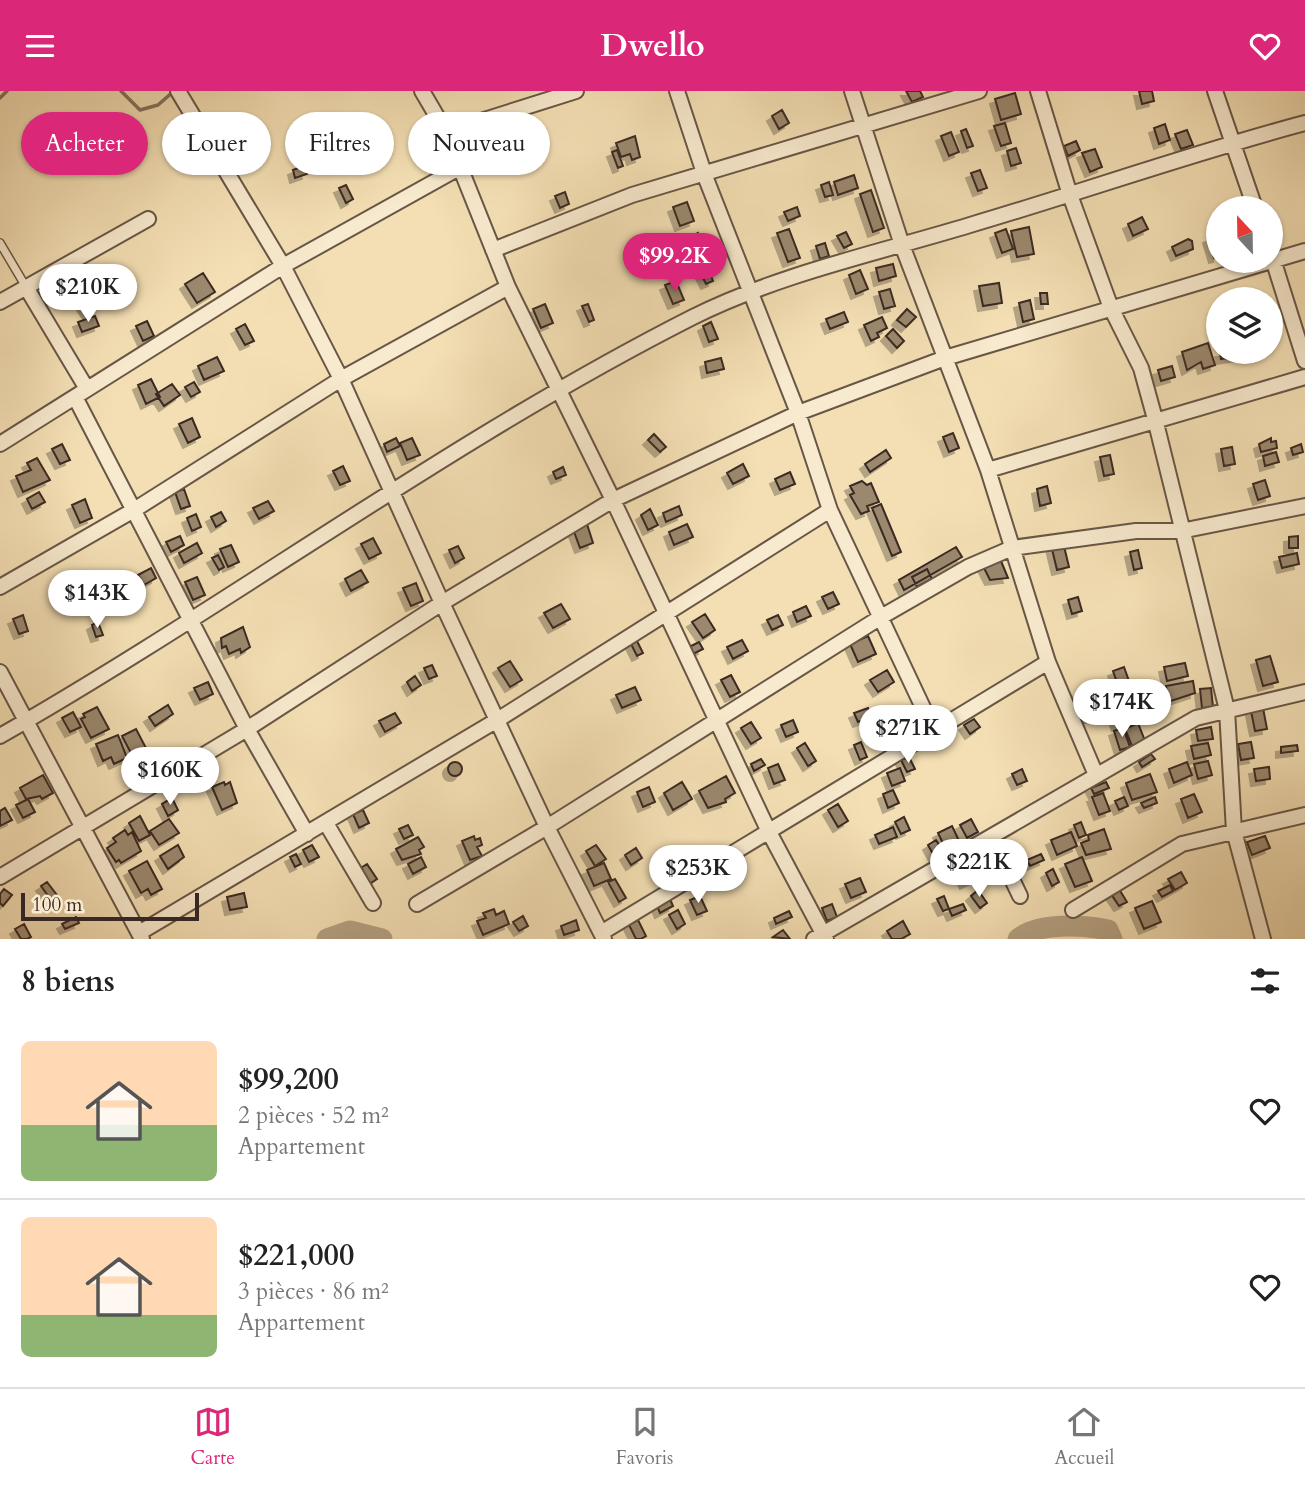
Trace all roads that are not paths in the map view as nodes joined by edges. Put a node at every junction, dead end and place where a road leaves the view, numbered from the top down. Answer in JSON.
{"nodes":[{"id":1,"x":178,"y":91,"type":"edge"},
{"id":2,"x":422,"y":91,"type":"edge"},
{"id":3,"x":576,"y":91,"type":"edge"},
{"id":4,"x":677,"y":91,"type":"edge"},
{"id":5,"x":852,"y":91,"type":"edge"},
{"id":6,"x":979,"y":91,"type":"edge"},
{"id":7,"x":1038,"y":91,"type":"edge"},
{"id":8,"x":1214,"y":91,"type":"edge"},
{"id":9,"x":434,"y":112,"type":"edge"},
{"id":10,"x":509,"y":112,"type":"edge"},
{"id":11,"x":1305,"y":123,"type":"edge"},
{"id":12,"x":863,"y":127,"type":"junction"},
{"id":13,"x":1232,"y":142,"type":"junction"},
{"id":14,"x":446,"y":175,"type":"edge"},
{"id":15,"x":462,"y":175,"type":"edge"},
{"id":16,"x":705,"y":176,"type":"junction"},
{"id":17,"x":1070,"y":195,"type":"junction"},
{"id":18,"x":1251,"y":196,"type":"edge"},
{"id":19,"x":148,"y":219,"type":"dead end"},
{"id":20,"x":0,"y":243,"type":"edge"},
{"id":21,"x":902,"y":245,"type":"junction"},
{"id":22,"x":493,"y":250,"type":"junction"},
{"id":23,"x":1305,"y":251,"type":"edge"},
{"id":24,"x":1283,"y":254,"type":"edge"},
{"id":25,"x":283,"y":266,"type":"junction"},
{"id":26,"x":1217,"y":273,"type":"edge"},
{"id":27,"x":1278,"y":273,"type":"edge"},
{"id":28,"x":508,"y":286,"type":"junction"},
{"id":29,"x":26,"y":287,"type":"junction"},
{"id":30,"x":751,"y":291,"type":"junction"},
{"id":31,"x":0,"y":302,"type":"edge"},
{"id":32,"x":1111,"y":308,"type":"junction"},
{"id":33,"x":945,"y":358,"type":"junction"},
{"id":34,"x":1305,"y":362,"type":"edge"},
{"id":35,"x":1305,"y":377,"type":"edge"},
{"id":36,"x":341,"y":379,"type":"junction"},
{"id":37,"x":558,"y":390,"type":"junction"},
{"id":38,"x":81,"y":393,"type":"junction"},
{"id":39,"x":798,"y":413,"type":"junction"},
{"id":40,"x":1155,"y":419,"type":"junction"},
{"id":41,"x":0,"y":444,"type":"edge"},
{"id":42,"x":988,"y":470,"type":"junction"},
{"id":43,"x":393,"y":493,"type":"junction"},
{"id":44,"x":613,"y":500,"type":"junction"},
{"id":45,"x":1305,"y":506,"type":"edge"},
{"id":46,"x":134,"y":510,"type":"junction"},
{"id":47,"x":830,"y":510,"type":"junction"},
{"id":48,"x":1181,"y":531,"type":"junction"},
{"id":49,"x":1012,"y":548,"type":"junction"},
{"id":50,"x":0,"y":587,"type":"edge"},
{"id":51,"x":442,"y":603,"type":"junction"},
{"id":52,"x":668,"y":615,"type":"junction"},
{"id":53,"x":191,"y":617,"type":"junction"},
{"id":54,"x":881,"y":617,"type":"junction"},
{"id":55,"x":1048,"y":662,"type":"junction"},
{"id":56,"x":0,"y":672,"type":"edge"},
{"id":57,"x":1305,"y":692,"type":"edge"},
{"id":58,"x":1227,"y":710,"type":"junction"},
{"id":59,"x":717,"y":718,"type":"junction"},
{"id":60,"x":499,"y":719,"type":"junction"},
{"id":61,"x":27,"y":721,"type":"junction"},
{"id":62,"x":247,"y":729,"type":"junction"},
{"id":63,"x":934,"y":731,"type":"junction"},
{"id":64,"x":0,"y":736,"type":"edge"},
{"id":65,"x":1096,"y":775,"type":"junction"},
{"id":66,"x":1305,"y":815,"type":"edge"},
{"id":67,"x":326,"y":823,"type":"junction"},
{"id":68,"x":83,"y":825,"type":"junction"},
{"id":69,"x":547,"y":827,"type":"junction"},
{"id":70,"x":1234,"y":831,"type":"junction"},
{"id":71,"x":769,"y":832,"type":"junction"},
{"id":72,"x":307,"y":834,"type":"junction"},
{"id":73,"x":992,"y":837,"type":"junction"},
{"id":74,"x":0,"y":877,"type":"edge"},
{"id":75,"x":1020,"y":896,"type":"dead end"},
{"id":76,"x":373,"y":903,"type":"dead end"},
{"id":77,"x":416,"y":904,"type":"dead end"},
{"id":78,"x":1073,"y":910,"type":"dead end"},
{"id":79,"x":141,"y":936,"type":"edge"},
{"id":80,"x":602,"y":936,"type":"edge"},
{"id":81,"x":821,"y":937,"type":"edge"},
{"id":82,"x":1263,"y":939,"type":"edge"}],
"edges":[{"from":1,"to":25,"type":"street"},
{"from":2,"to":9,"type":"street"},
{"from":3,"to":10,"type":"street"},
{"from":4,"to":16,"type":"street"},
{"from":5,"to":12,"type":"street"},
{"from":6,"to":12,"type":"street"},
{"from":7,"to":17,"type":"street"},
{"from":8,"to":13,"type":"street"},
{"from":11,"to":13,"type":"street"},
{"from":12,"to":16,"type":"street"},
{"from":12,"to":21,"type":"street"},
{"from":13,"to":17,"type":"street"},
{"from":13,"to":18,"type":"street"},
{"from":14,"to":25,"type":"street"},
{"from":15,"to":22,"type":"street"},
{"from":16,"to":22,"type":"street"},
{"from":16,"to":30,"type":"street"},
{"from":17,"to":21,"type":"street"},
{"from":17,"to":32,"type":"street"},
{"from":19,"to":29,"type":"street"},
{"from":20,"to":29,"type":"lane"},
{"from":21,"to":30,"type":"street"},
{"from":21,"to":33,"type":"street"},
{"from":22,"to":28,"type":"street"},
{"from":23,"to":24,"type":"street"},
{"from":25,"to":36,"type":"street"},
{"from":25,"to":38,"type":"street"},
{"from":26,"to":32,"type":"street"},
{"from":27,"to":34,"type":"street"},
{"from":28,"to":36,"type":"street"},
{"from":28,"to":37,"type":"street"},
{"from":29,"to":31,"type":"street"},
{"from":29,"to":38,"type":"street"},
{"from":30,"to":37,"type":"street"},
{"from":30,"to":39,"type":"street"},
{"from":32,"to":33,"type":"street"},
{"from":32,"to":40,"type":"street"},
{"from":33,"to":39,"type":"street"},
{"from":33,"to":42,"type":"street"},
{"from":35,"to":40,"type":"street"},
{"from":36,"to":43,"type":"street"},
{"from":36,"to":46,"type":"street"},
{"from":37,"to":43,"type":"street"},
{"from":37,"to":44,"type":"street"},
{"from":38,"to":41,"type":"street"},
{"from":38,"to":46,"type":"street"},
{"from":39,"to":44,"type":"street"},
{"from":39,"to":47,"type":"street"},
{"from":40,"to":42,"type":"street"},
{"from":40,"to":48,"type":"street"},
{"from":42,"to":49,"type":"street"},
{"from":43,"to":51,"type":"street"},
{"from":43,"to":53,"type":"street"},
{"from":44,"to":51,"type":"street"},
{"from":44,"to":52,"type":"street"},
{"from":45,"to":48,"type":"street"},
{"from":46,"to":50,"type":"street"},
{"from":46,"to":53,"type":"street"},
{"from":47,"to":52,"type":"street"},
{"from":47,"to":54,"type":"street"},
{"from":48,"to":49,"type":"street"},
{"from":48,"to":58,"type":"street"},
{"from":49,"to":54,"type":"street"},
{"from":49,"to":55,"type":"street"},
{"from":51,"to":60,"type":"street"},
{"from":51,"to":62,"type":"street"},
{"from":52,"to":59,"type":"street"},
{"from":52,"to":60,"type":"street"},
{"from":53,"to":61,"type":"street"},
{"from":53,"to":62,"type":"street"},
{"from":54,"to":59,"type":"street"},
{"from":54,"to":63,"type":"street"},
{"from":55,"to":63,"type":"street"},
{"from":55,"to":65,"type":"street"},
{"from":56,"to":61,"type":"street"},
{"from":57,"to":58,"type":"street"},
{"from":58,"to":65,"type":"street"},
{"from":58,"to":70,"type":"street"},
{"from":59,"to":69,"type":"street"},
{"from":59,"to":71,"type":"street"},
{"from":60,"to":67,"type":"street"},
{"from":60,"to":69,"type":"street"},
{"from":61,"to":64,"type":"street"},
{"from":61,"to":68,"type":"street"},
{"from":62,"to":68,"type":"street"},
{"from":62,"to":72,"type":"street"},
{"from":63,"to":71,"type":"street"},
{"from":65,"to":73,"type":"street"},
{"from":66,"to":70,"type":"street"},
{"from":67,"to":72,"type":"street"},
{"from":67,"to":76,"type":"street"},
{"from":68,"to":74,"type":"street"},
{"from":68,"to":79,"type":"street"},
{"from":69,"to":77,"type":"street"},
{"from":69,"to":80,"type":"street"},
{"from":70,"to":78,"type":"street"},
{"from":70,"to":82,"type":"street"},
{"from":71,"to":80,"type":"street"},
{"from":71,"to":81,"type":"street"},
{"from":72,"to":79,"type":"street"},
{"from":73,"to":75,"type":"street"},
{"from":73,"to":81,"type":"street"}]}
